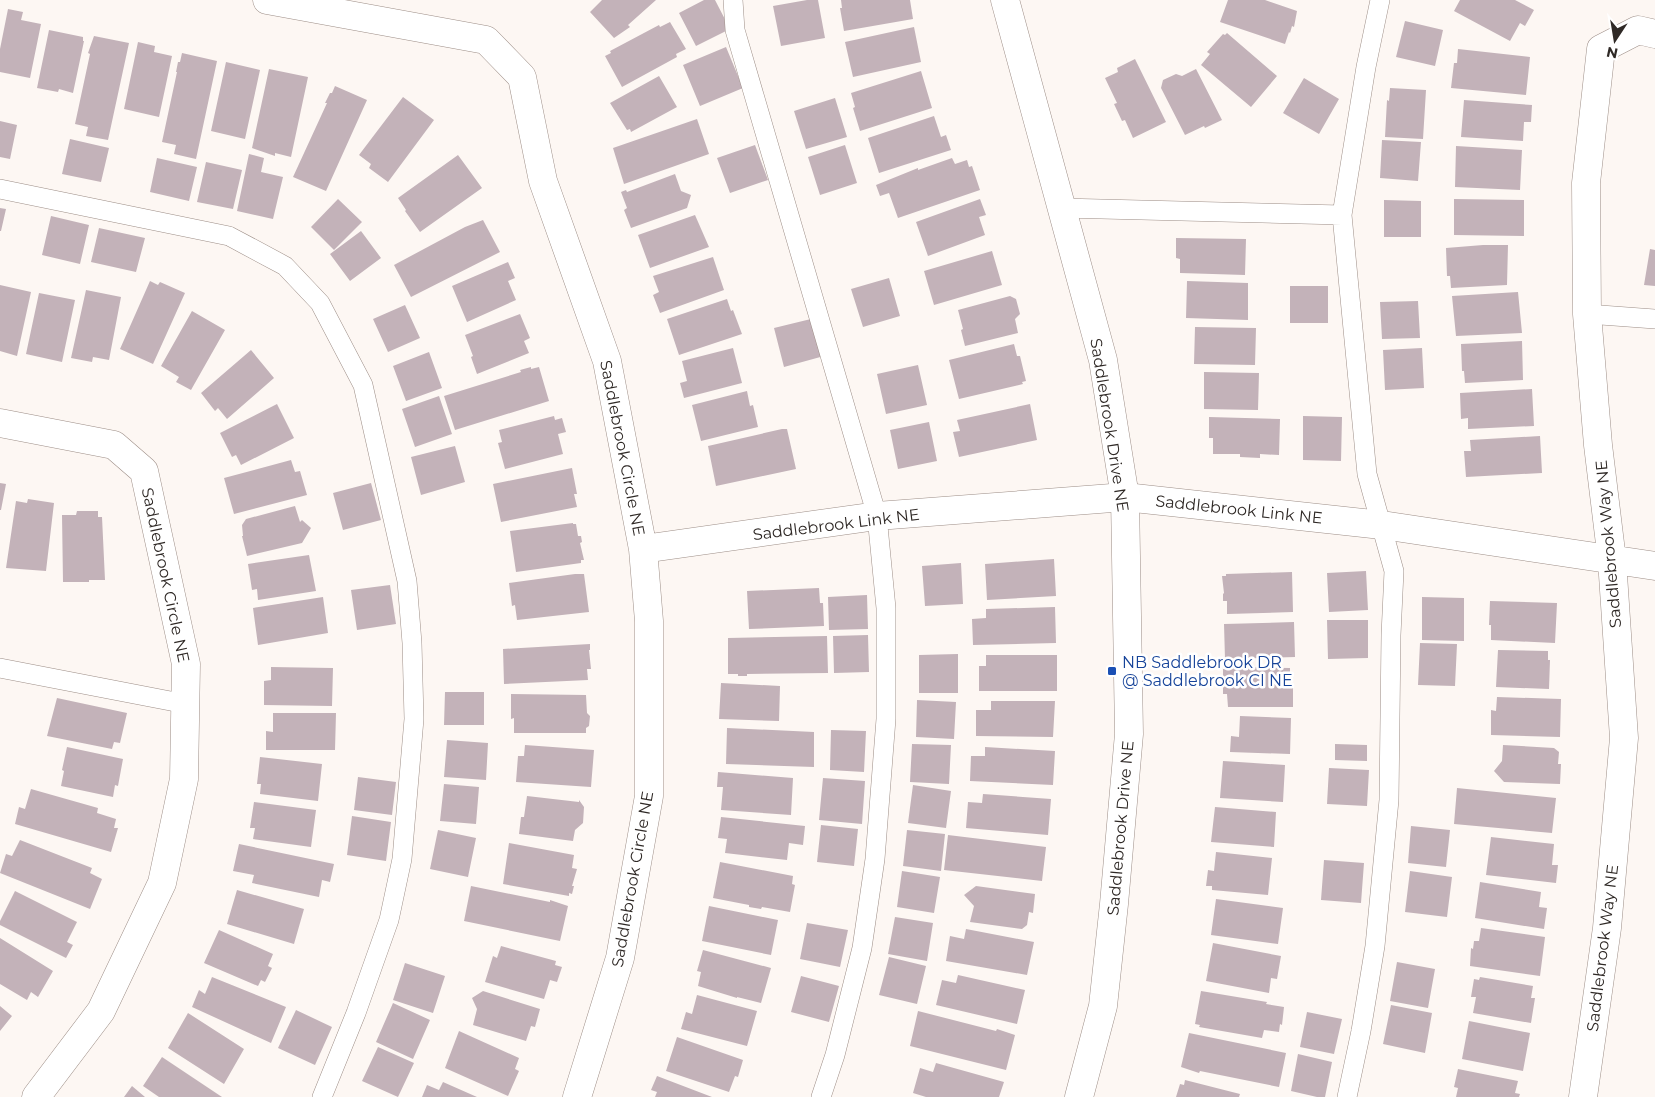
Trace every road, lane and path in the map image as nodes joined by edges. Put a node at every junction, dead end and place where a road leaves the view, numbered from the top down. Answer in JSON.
{"nodes":[{"id":1,"x":267,"y":0,"type":"edge"},
{"id":2,"x":733,"y":0,"type":"edge"},
{"id":3,"x":1005,"y":0,"type":"edge"},
{"id":4,"x":1380,"y":0,"type":"edge"},
{"id":5,"x":1655,"y":34,"type":"edge"},
{"id":6,"x":0,"y":189,"type":"edge"},
{"id":7,"x":1061,"y":208,"type":"junction"},
{"id":8,"x":1342,"y":215,"type":"junction"},
{"id":9,"x":1587,"y":314,"type":"junction"},
{"id":10,"x":1655,"y":319,"type":"edge"},
{"id":11,"x":0,"y":423,"type":"edge"},
{"id":12,"x":1125,"y":497,"type":"junction"},
{"id":13,"x":877,"y":516,"type":"junction"},
{"id":14,"x":1382,"y":525,"type":"junction"},
{"id":15,"x":643,"y":550,"type":"junction"},
{"id":16,"x":1612,"y":560,"type":"junction"},
{"id":17,"x":1655,"y":566,"type":"edge"},
{"id":18,"x":0,"y":668,"type":"edge"},
{"id":19,"x":186,"y":704,"type":"junction"},
{"id":20,"x":36,"y":1097,"type":"edge"},
{"id":21,"x":322,"y":1097,"type":"edge"},
{"id":22,"x":577,"y":1097,"type":"edge"},
{"id":23,"x":821,"y":1097,"type":"edge"},
{"id":24,"x":1079,"y":1097,"type":"edge"},
{"id":25,"x":1347,"y":1097,"type":"edge"},
{"id":26,"x":1583,"y":1097,"type":"edge"}],
"edges":[{"from":1,"to":15,"type":"street","name":"Saddlebrook Circle NE"},
{"from":2,"to":13,"type":"lane"},
{"from":3,"to":7,"type":"street","name":"Saddlebrook Drive NE"},
{"from":4,"to":8,"type":"lane"},
{"from":5,"to":9,"type":"street","name":"Saddlebrook Way NE"},
{"from":6,"to":21,"type":"lane"},
{"from":7,"to":8,"type":"lane"},
{"from":7,"to":12,"type":"street","name":"Saddlebrook Drive NE"},
{"from":8,"to":14,"type":"lane"},
{"from":9,"to":10,"type":"lane"},
{"from":9,"to":16,"type":"street","name":"Saddlebrook Way NE"},
{"from":11,"to":19,"type":"street","name":"Saddlebrook Circle NE"},
{"from":12,"to":13,"type":"street","name":"Saddlebrook Link NE"},
{"from":12,"to":14,"type":"street","name":"Saddlebrook Link NE"},
{"from":12,"to":24,"type":"street","name":"Saddlebrook Drive NE"},
{"from":13,"to":15,"type":"street","name":"Saddlebrook Link NE"},
{"from":13,"to":23,"type":"lane"},
{"from":14,"to":16,"type":"street","name":"Saddlebrook Link NE"},
{"from":14,"to":25,"type":"lane"},
{"from":15,"to":22,"type":"street","name":"Saddlebrook Circle NE"},
{"from":16,"to":17,"type":"street","name":"Saddlebrook Link NE"},
{"from":16,"to":26,"type":"street","name":"Saddlebrook Way NE"},
{"from":18,"to":19,"type":"lane"},
{"from":19,"to":20,"type":"street","name":"Saddlebrook Circle NE"}]}
